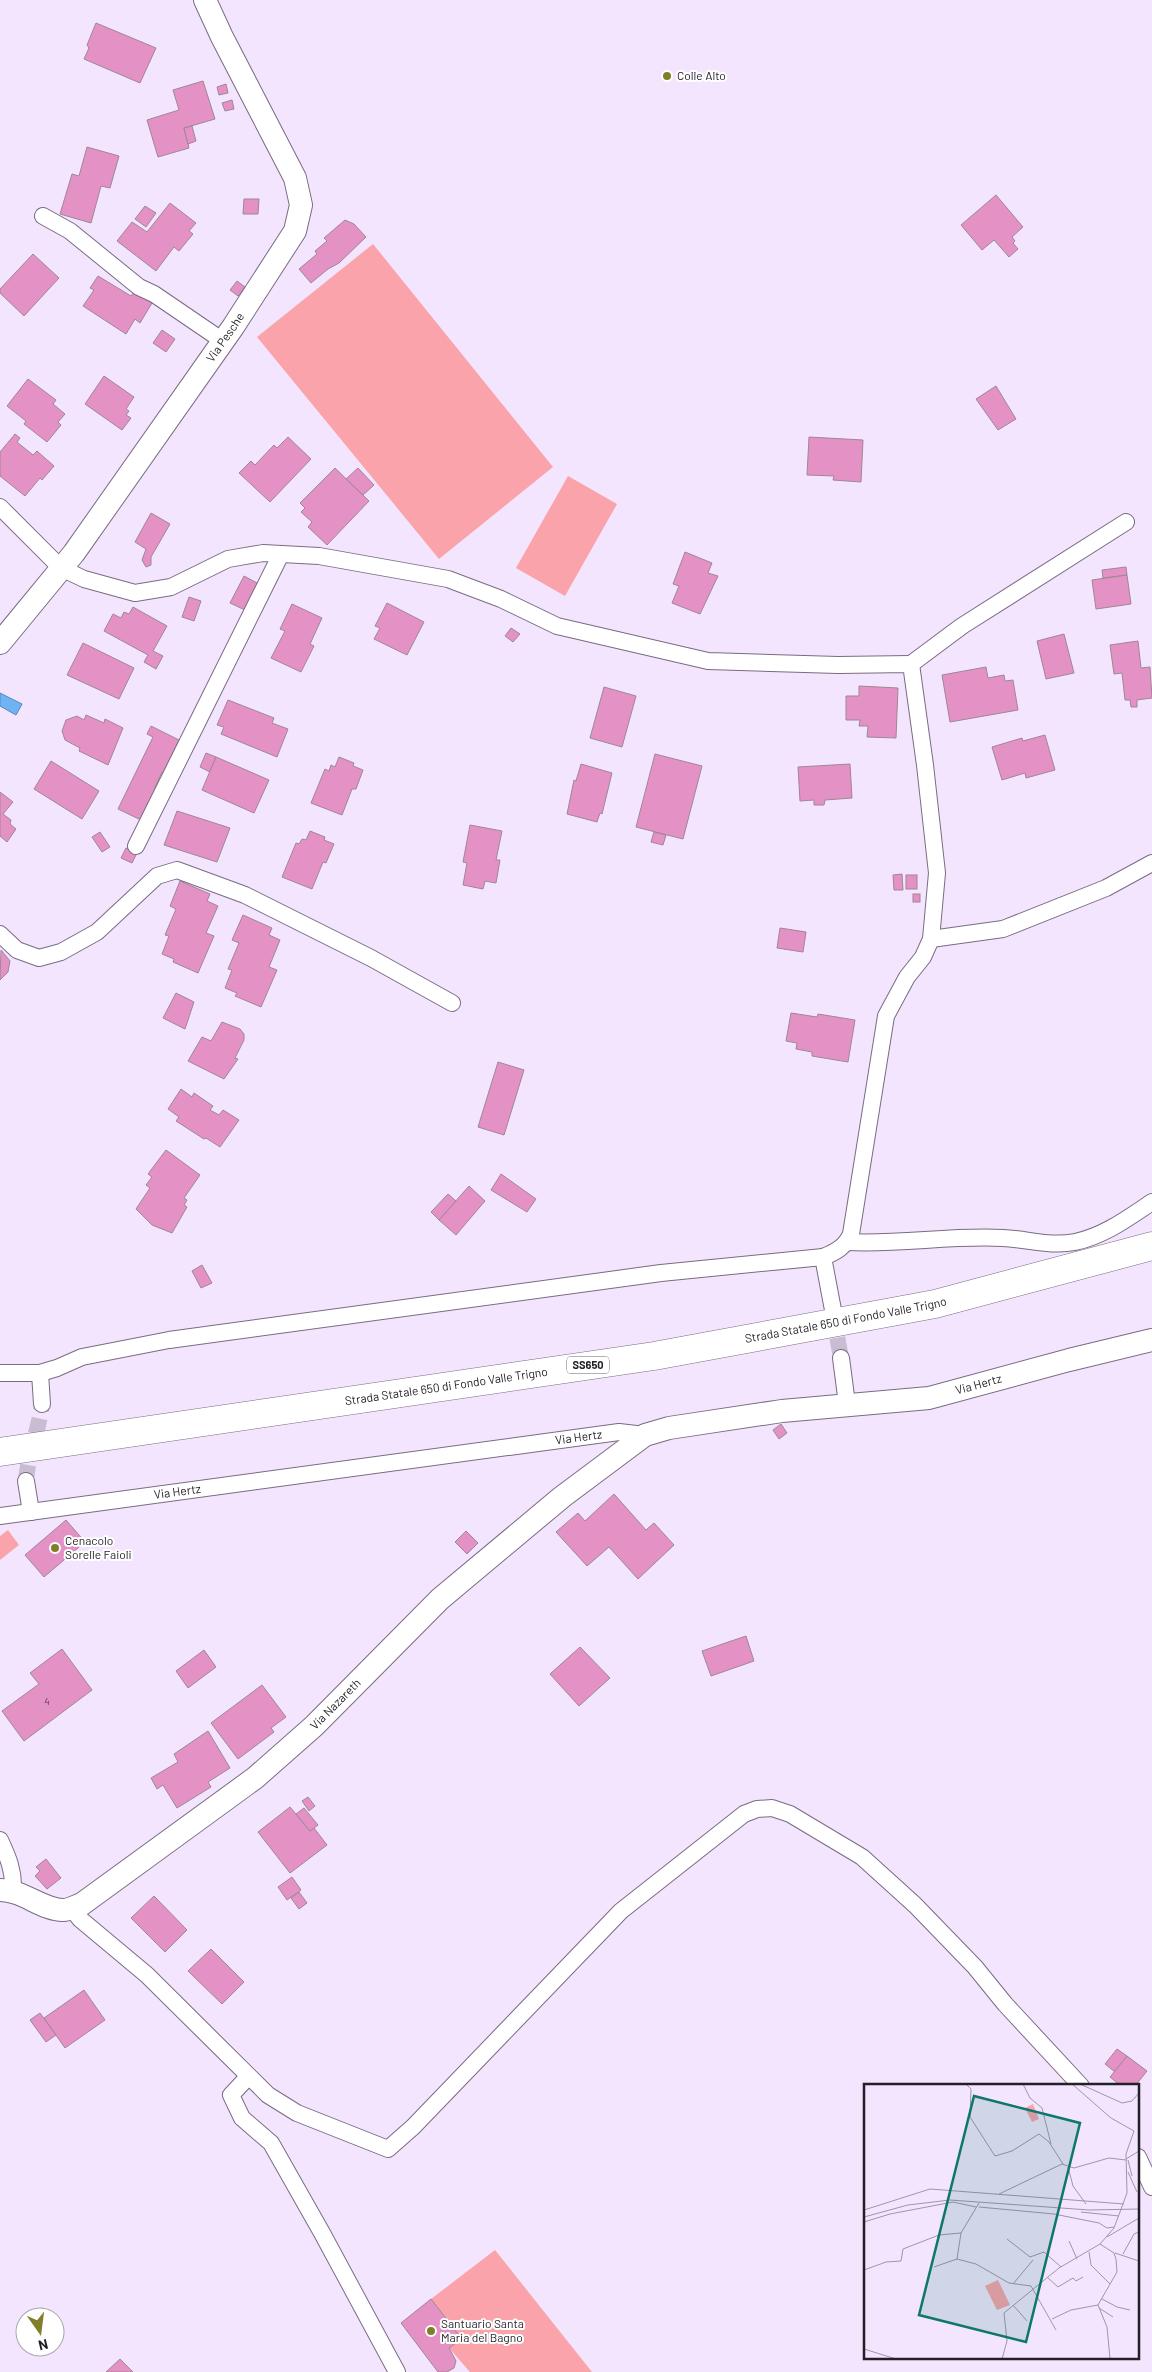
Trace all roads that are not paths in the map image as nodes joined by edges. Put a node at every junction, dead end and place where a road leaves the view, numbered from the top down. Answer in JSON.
{"nodes":[{"id":1,"x":205,"y":0,"type":"edge"},
{"id":2,"x":43,"y":216,"type":"dead end"},
{"id":3,"x":223,"y":341,"type":"junction"},
{"id":4,"x":0,"y":507,"type":"edge"},
{"id":5,"x":1126,"y":522,"type":"dead end"},
{"id":6,"x":281,"y":554,"type":"junction"},
{"id":7,"x":61,"y":568,"type":"junction"},
{"id":8,"x":0,"y":643,"type":"edge"},
{"id":9,"x":911,"y":664,"type":"junction"},
{"id":10,"x":136,"y":846,"type":"dead end"},
{"id":11,"x":1152,"y":863,"type":"edge"},
{"id":12,"x":0,"y":934,"type":"edge"},
{"id":13,"x":931,"y":939,"type":"junction"},
{"id":14,"x":452,"y":1003,"type":"dead end"},
{"id":15,"x":1152,"y":1202,"type":"edge"},
{"id":16,"x":847,"y":1242,"type":"junction"},
{"id":17,"x":1152,"y":1246,"type":"edge"},
{"id":18,"x":822,"y":1257,"type":"junction"},
{"id":19,"x":833,"y":1310,"type":"tunnel mouth"},
{"id":20,"x":1152,"y":1340,"type":"edge"},
{"id":21,"x":840,"y":1358,"type":"tunnel mouth"},
{"id":22,"x":0,"y":1373,"type":"edge"},
{"id":23,"x":40,"y":1373,"type":"junction"},
{"id":24,"x":42,"y":1404,"type":"tunnel mouth"},
{"id":25,"x":847,"y":1404,"type":"junction"},
{"id":26,"x":645,"y":1435,"type":"junction"},
{"id":27,"x":6,"y":1450,"type":"edge"},
{"id":28,"x":26,"y":1481,"type":"tunnel mouth"},
{"id":29,"x":31,"y":1512,"type":"junction"},
{"id":30,"x":0,"y":1516,"type":"edge"},
{"id":31,"x":0,"y":1840,"type":"edge"},
{"id":32,"x":6,"y":1890,"type":"edge"},
{"id":33,"x":71,"y":1908,"type":"junction"},
{"id":34,"x":248,"y":2078,"type":"junction"},
{"id":35,"x":1079,"y":2084,"type":"edge"},
{"id":36,"x":1140,"y":2161,"type":"edge"},
{"id":37,"x":1152,"y":2188,"type":"edge"},
{"id":38,"x":396,"y":2372,"type":"edge"}],
"edges":[{"from":1,"to":3,"type":"street","name":"Via Pesche"},
{"from":2,"to":3,"type":"street"},
{"from":3,"to":7,"type":"street","name":"Via Pesche"},
{"from":4,"to":7,"type":"street"},
{"from":5,"to":9,"type":"street"},
{"from":6,"to":7,"type":"street"},
{"from":6,"to":9,"type":"street"},
{"from":6,"to":10,"type":"street"},
{"from":7,"to":8,"type":"street","name":"Via Pesche"},
{"from":9,"to":13,"type":"street"},
{"from":11,"to":13,"type":"street"},
{"from":12,"to":14,"type":"street"},
{"from":13,"to":16,"type":"street"},
{"from":15,"to":16,"type":"street"},
{"from":16,"to":18,"type":"street"},
{"from":17,"to":27,"type":"highway","name":"Strada Statale 650 di Fondo Valle Trigno","number":"SS650"},
{"from":18,"to":19,"type":"street"},
{"from":18,"to":23,"type":"street"},
{"from":20,"to":25,"type":"street","name":"Via Hertz"},
{"from":21,"to":25,"type":"street"},
{"from":22,"to":23,"type":"street"},
{"from":23,"to":24,"type":"street"},
{"from":25,"to":26,"type":"street","name":"Via Hertz"},
{"from":26,"to":29,"type":"street","name":"Via Hertz"},
{"from":26,"to":33,"type":"street","name":"Via Nazareth"},
{"from":28,"to":29,"type":"street"},
{"from":29,"to":30,"type":"street","name":"Via Hertz"},
{"from":31,"to":32,"type":"street"},
{"from":32,"to":33,"type":"street"},
{"from":33,"to":34,"type":"street"},
{"from":34,"to":35,"type":"street"},
{"from":34,"to":38,"type":"street"},
{"from":36,"to":37,"type":"street"}]}
